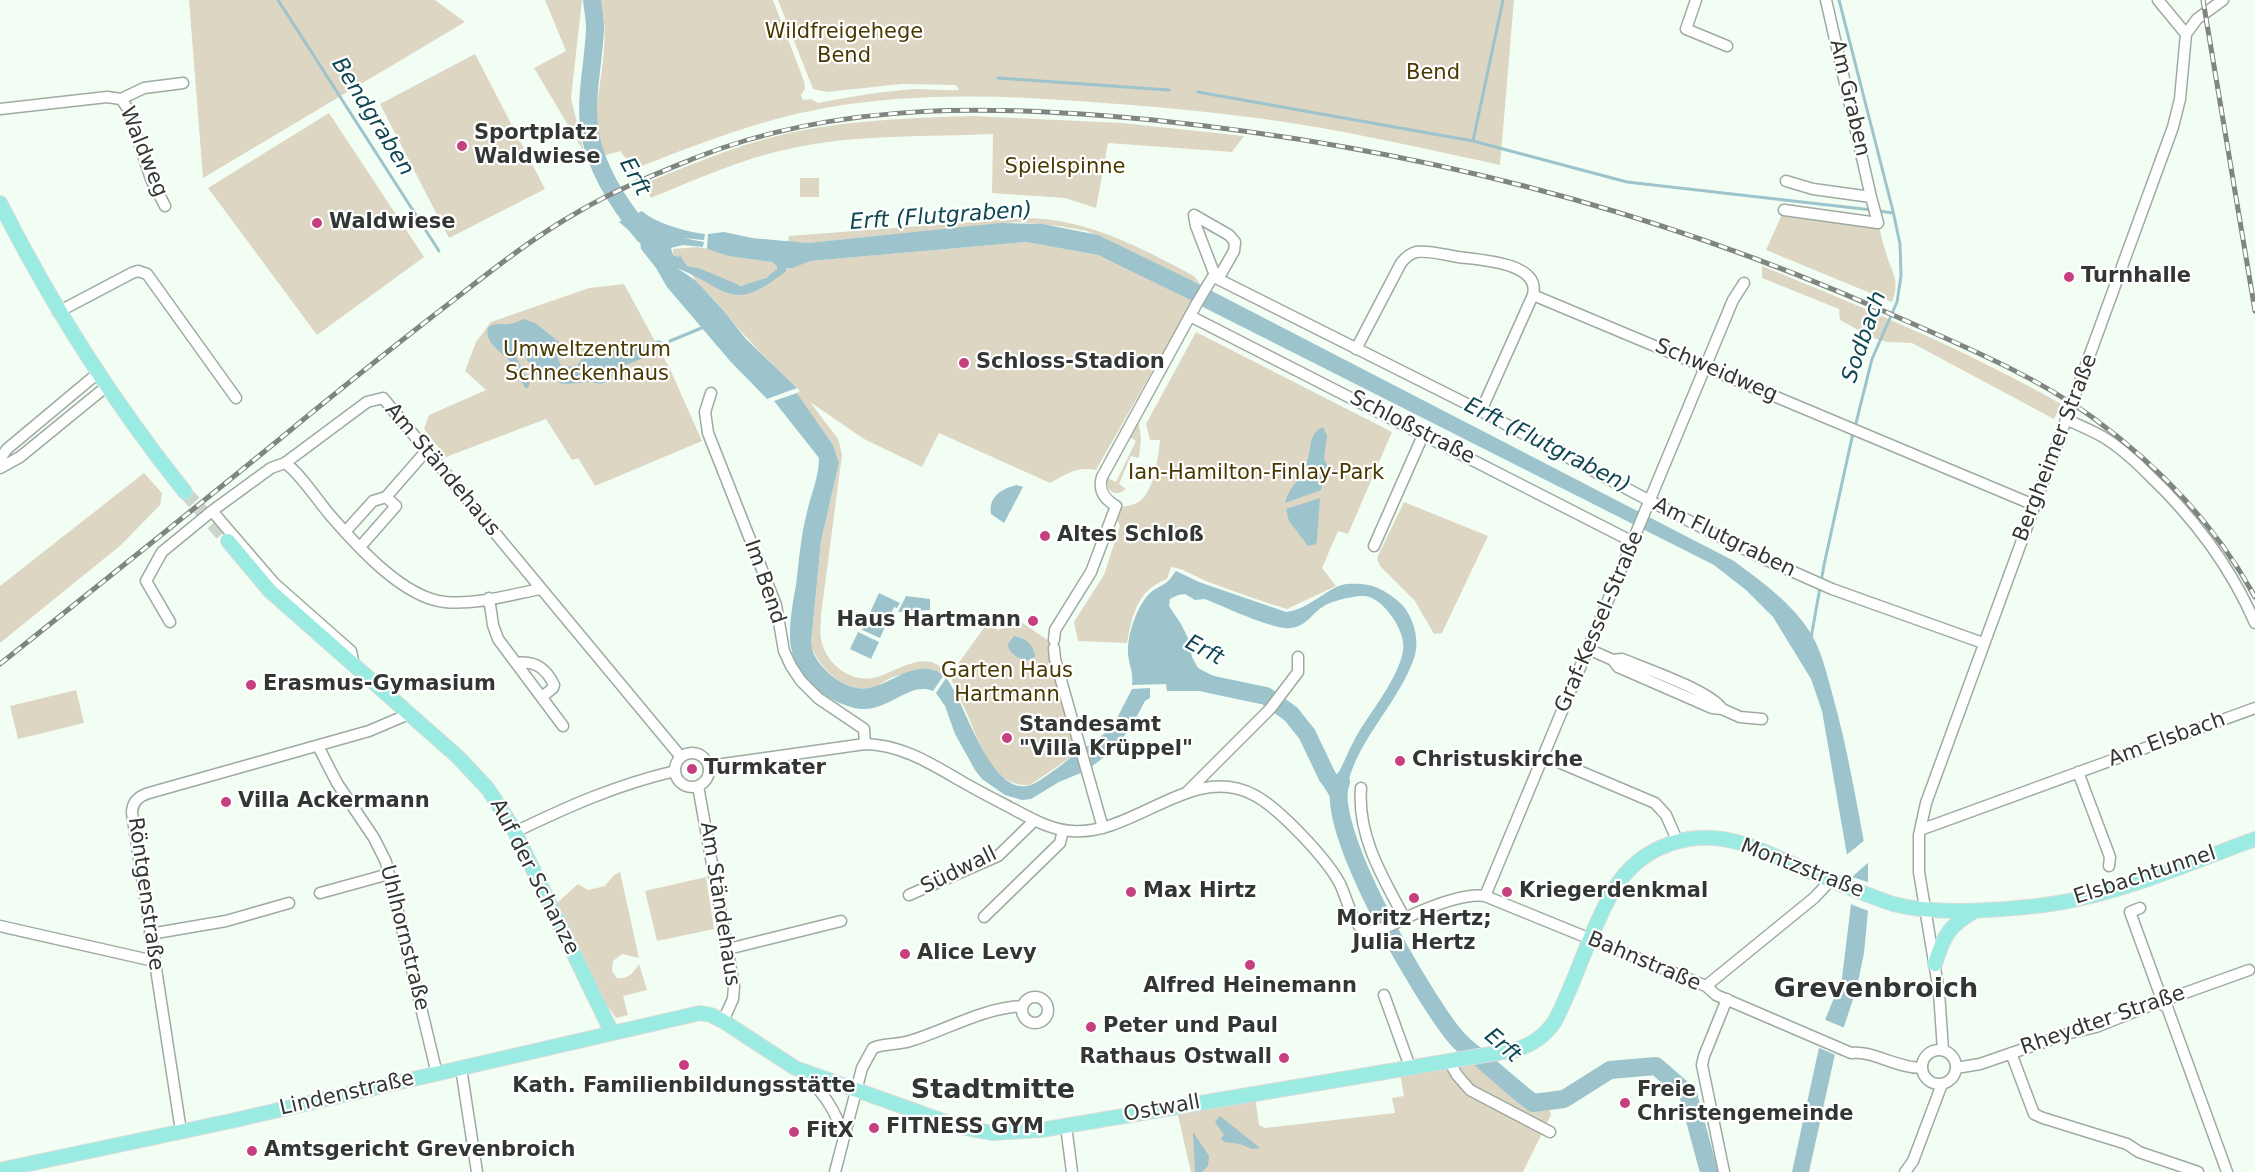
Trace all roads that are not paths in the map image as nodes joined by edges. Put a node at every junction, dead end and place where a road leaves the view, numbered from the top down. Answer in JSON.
{"nodes":[{"id":1,"x":1696,"y":0,"type":"edge"},
{"id":2,"x":1826,"y":0,"type":"edge"},
{"id":3,"x":2158,"y":0,"type":"edge"},
{"id":4,"x":2223,"y":0,"type":"edge"},
{"id":5,"x":2186,"y":34,"type":"junction"},
{"id":6,"x":1727,"y":46,"type":"dead end"},
{"id":7,"x":183,"y":83,"type":"dead end"},
{"id":8,"x":121,"y":99,"type":"junction"},
{"id":9,"x":0,"y":109,"type":"edge"},
{"id":10,"x":1786,"y":182,"type":"dead end"},
{"id":11,"x":1871,"y":196,"type":"junction"},
{"id":12,"x":0,"y":204,"type":"edge"},
{"id":13,"x":165,"y":206,"type":"dead end"},
{"id":14,"x":1784,"y":210,"type":"dead end"},
{"id":15,"x":1217,"y":278,"type":"junction"},
{"id":16,"x":1744,"y":283,"type":"dead end"},
{"id":17,"x":1533,"y":295,"type":"junction"},
{"id":18,"x":58,"y":312,"type":"junction"},
{"id":19,"x":1190,"y":316,"type":"junction"},
{"id":20,"x":1356,"y":349,"type":"junction"},
{"id":21,"x":1707,"y":368,"type":"junction"},
{"id":22,"x":98,"y":373,"type":"junction"},
{"id":23,"x":107,"y":386,"type":"junction"},
{"id":24,"x":711,"y":393,"type":"dead end"},
{"id":25,"x":236,"y":398,"type":"dead end"},
{"id":26,"x":1481,"y":411,"type":"junction"},
{"id":27,"x":2066,"y":419,"type":"junction"},
{"id":28,"x":1424,"y":433,"type":"junction"},
{"id":29,"x":427,"y":450,"type":"junction"},
{"id":30,"x":0,"y":459,"type":"edge"},
{"id":31,"x":285,"y":463,"type":"junction"},
{"id":32,"x":0,"y":468,"type":"edge"},
{"id":33,"x":185,"y":492,"type":"tunnel mouth"},
{"id":34,"x":386,"y":497,"type":"junction"},
{"id":35,"x":2034,"y":505,"type":"junction"},
{"id":36,"x":1648,"y":507,"type":"junction"},
{"id":37,"x":212,"y":511,"type":"junction"},
{"id":38,"x":345,"y":532,"type":"junction"},
{"id":39,"x":228,"y":542,"type":"tunnel mouth"},
{"id":40,"x":1633,"y":542,"type":"junction"},
{"id":41,"x":1374,"y":546,"type":"dead end"},
{"id":42,"x":360,"y":547,"type":"junction"},
{"id":43,"x":540,"y":589,"type":"junction"},
{"id":44,"x":489,"y":598,"type":"junction"},
{"id":45,"x":170,"y":622,"type":"dead end"},
{"id":46,"x":2255,"y":623,"type":"edge"},
{"id":47,"x":1983,"y":643,"type":"junction"},
{"id":48,"x":1588,"y":649,"type":"junction"},
{"id":49,"x":1298,"y":657,"type":"dead end"},
{"id":50,"x":516,"y":663,"type":"junction"},
{"id":51,"x":354,"y":665,"type":"junction"},
{"id":52,"x":542,"y":697,"type":"junction"},
{"id":53,"x":2255,"y":708,"type":"edge"},
{"id":54,"x":410,"y":714,"type":"junction"},
{"id":55,"x":1762,"y":719,"type":"dead end"},
{"id":56,"x":564,"y":726,"type":"dead end"},
{"id":57,"x":865,"y":744,"type":"junction"},
{"id":58,"x":318,"y":746,"type":"junction"},
{"id":59,"x":1544,"y":756,"type":"junction"},
{"id":60,"x":681,"y":757,"type":"junction"},
{"id":61,"x":709,"y":766,"type":"junction"},
{"id":62,"x":675,"y":771,"type":"junction"},
{"id":63,"x":2078,"y":772,"type":"junction"},
{"id":64,"x":698,"y":786,"type":"junction"},
{"id":65,"x":1361,"y":788,"type":"dead end"},
{"id":66,"x":1187,"y":792,"type":"junction"},
{"id":67,"x":1034,"y":821,"type":"junction"},
{"id":68,"x":1103,"y":828,"type":"junction"},
{"id":69,"x":1063,"y":830,"type":"junction"},
{"id":70,"x":1920,"y":830,"type":"junction"},
{"id":71,"x":514,"y":832,"type":"junction"},
{"id":72,"x":2255,"y":839,"type":"edge"},
{"id":73,"x":1677,"y":840,"type":"junction"},
{"id":74,"x":2109,"y":866,"type":"dead end"},
{"id":75,"x":389,"y":874,"type":"junction"},
{"id":76,"x":1831,"y":880,"type":"junction"},
{"id":77,"x":320,"y":893,"type":"dead end"},
{"id":78,"x":909,"y":895,"type":"dead end"},
{"id":79,"x":1485,"y":896,"type":"junction"},
{"id":80,"x":289,"y":903,"type":"dead end"},
{"id":81,"x":2140,"y":908,"type":"dead end"},
{"id":82,"x":1926,"y":910,"type":"junction"},
{"id":83,"x":1977,"y":910,"type":"junction"},
{"id":84,"x":984,"y":917,"type":"dead end"},
{"id":85,"x":1402,"y":920,"type":"junction"},
{"id":86,"x":841,"y":921,"type":"dead end"},
{"id":87,"x":0,"y":926,"type":"edge"},
{"id":88,"x":150,"y":934,"type":"junction"},
{"id":89,"x":1590,"y":940,"type":"junction"},
{"id":90,"x":728,"y":949,"type":"junction"},
{"id":91,"x":154,"y":961,"type":"junction"},
{"id":92,"x":1935,"y":964,"type":"junction"},
{"id":93,"x":2249,"y":970,"type":"dead end"},
{"id":94,"x":1706,"y":986,"type":"junction"},
{"id":95,"x":1384,"y":995,"type":"dead end"},
{"id":96,"x":1727,"y":999,"type":"junction"},
{"id":97,"x":2161,"y":1004,"type":"junction"},
{"id":98,"x":1023,"y":1006,"type":"dead end"},
{"id":99,"x":693,"y":1014,"type":"joint"},
{"id":100,"x":723,"y":1021,"type":"junction"},
{"id":101,"x":612,"y":1034,"type":"junction"},
{"id":102,"x":1943,"y":1050,"type":"junction"},
{"id":103,"x":2011,"y":1053,"type":"junction"},
{"id":104,"x":1456,"y":1060,"type":"junction"},
{"id":105,"x":1410,"y":1067,"type":"junction"},
{"id":106,"x":461,"y":1068,"type":"junction"},
{"id":107,"x":1922,"y":1068,"type":"junction"},
{"id":108,"x":1956,"y":1068,"type":"junction"},
{"id":109,"x":801,"y":1070,"type":"junction"},
{"id":110,"x":437,"y":1074,"type":"junction"},
{"id":111,"x":1942,"y":1084,"type":"junction"},
{"id":112,"x":856,"y":1090,"type":"junction"},
{"id":113,"x":1066,"y":1126,"type":"junction"},
{"id":114,"x":181,"y":1131,"type":"junction"},
{"id":115,"x":1550,"y":1132,"type":"dead end"},
{"id":116,"x":843,"y":1137,"type":"junction"},
{"id":117,"x":1913,"y":1166,"type":"edge"},
{"id":118,"x":0,"y":1170,"type":"edge"},
{"id":119,"x":2222,"y":1170,"type":"edge"},
{"id":120,"x":477,"y":1172,"type":"edge"},
{"id":121,"x":835,"y":1172,"type":"edge"},
{"id":122,"x":1072,"y":1172,"type":"edge"},
{"id":123,"x":1724,"y":1172,"type":"edge"},
{"id":124,"x":1905,"y":1172,"type":"edge"},
{"id":125,"x":2198,"y":1172,"type":"edge"}],
"edges":[{"from":1,"to":6,"type":"street"},
{"from":2,"to":11,"type":"street","name":"Am Graben"},
{"from":3,"to":5,"type":"street"},
{"from":4,"to":5,"type":"street"},
{"from":5,"to":27,"type":"street","name":"Bergheimer Straße"},
{"from":7,"to":8,"type":"street","name":"Waldweg"},
{"from":8,"to":9,"type":"street","name":"Waldweg"},
{"from":8,"to":13,"type":"street","name":"Waldweg"},
{"from":10,"to":11,"type":"street"},
{"from":11,"to":14,"type":"street","name":"Am Graben"},
{"from":12,"to":18,"type":"main road"},
{"from":15,"to":15,"type":"street"},
{"from":15,"to":19,"type":"street"},
{"from":15,"to":20,"type":"street","name":"Am Flutgraben"},
{"from":16,"to":21,"type":"street","name":"Graf-Kessel-Straße"},
{"from":17,"to":20,"type":"street"},
{"from":17,"to":21,"type":"street","name":"Schweidweg"},
{"from":17,"to":26,"type":"street"},
{"from":18,"to":22,"type":"main road"},
{"from":18,"to":25,"type":"street"},
{"from":19,"to":28,"type":"street","name":"Schloßstraße"},
{"from":19,"to":68,"type":"street"},
{"from":20,"to":26,"type":"street","name":"Am Flutgraben"},
{"from":21,"to":35,"type":"street","name":"Schweidweg"},
{"from":21,"to":36,"type":"street","name":"Graf-Kessel-Straße"},
{"from":22,"to":23,"type":"main road"},
{"from":22,"to":30,"type":"street"},
{"from":23,"to":32,"type":"street"},
{"from":23,"to":33,"type":"main road"},
{"from":24,"to":57,"type":"street","name":"Im Bend"},
{"from":26,"to":36,"type":"street","name":"Am Flutgraben"},
{"from":27,"to":35,"type":"street","name":"Bergheimer Straße"},
{"from":27,"to":46,"type":"street"},
{"from":28,"to":40,"type":"street","name":"Schloßstraße"},
{"from":28,"to":41,"type":"street"},
{"from":29,"to":31,"type":"street","name":"Am Ständehaus"},
{"from":29,"to":34,"type":"street"},
{"from":29,"to":43,"type":"street","name":"Am Ständehaus"},
{"from":31,"to":37,"type":"street","name":"Am Ständehaus"},
{"from":31,"to":38,"type":"street"},
{"from":34,"to":38,"type":"street"},
{"from":34,"to":42,"type":"street"},
{"from":35,"to":47,"type":"street","name":"Bergheimer Straße"},
{"from":36,"to":40,"type":"street","name":"Graf-Kessel-Straße"},
{"from":36,"to":47,"type":"street","name":"Am Flutgraben"},
{"from":37,"to":45,"type":"street","name":"Am Ständehaus"},
{"from":37,"to":51,"type":"street","name":"Auf der Schanze"},
{"from":38,"to":42,"type":"street"},
{"from":39,"to":51,"type":"main road","name":"Auf der Schanze"},
{"from":40,"to":48,"type":"street","name":"Graf-Kessel-Straße"},
{"from":42,"to":44,"type":"street"},
{"from":43,"to":44,"type":"street"},
{"from":43,"to":60,"type":"street","name":"Am Ständehaus"},
{"from":44,"to":50,"type":"street"},
{"from":47,"to":70,"type":"street","name":"Bergheimer Straße"},
{"from":48,"to":55,"type":"street"},
{"from":48,"to":59,"type":"street","name":"Graf-Kessel-Straße"},
{"from":49,"to":66,"type":"street"},
{"from":50,"to":52,"type":"street"},
{"from":50,"to":52,"type":"street"},
{"from":51,"to":54,"type":"main road","name":"Auf der Schanze"},
{"from":52,"to":56,"type":"street"},
{"from":53,"to":63,"type":"street","name":"Am Elsbach"},
{"from":54,"to":58,"type":"street","name":"Röntgenstraße"},
{"from":54,"to":71,"type":"main road","name":"Auf der Schanze"},
{"from":57,"to":61,"type":"street"},
{"from":57,"to":67,"type":"street"},
{"from":58,"to":75,"type":"street","name":"Uhlhornstraße"},
{"from":58,"to":88,"type":"street","name":"Röntgenstraße"},
{"from":59,"to":73,"type":"street"},
{"from":59,"to":79,"type":"street","name":"Graf-Kessel-Straße"},
{"from":60,"to":61,"type":"street"},
{"from":60,"to":62,"type":"street"},
{"from":61,"to":64,"type":"street"},
{"from":62,"to":64,"type":"street"},
{"from":62,"to":71,"type":"street"},
{"from":63,"to":70,"type":"street","name":"Am Elsbach"},
{"from":63,"to":74,"type":"street"},
{"from":64,"to":90,"type":"street","name":"Am Ständehaus"},
{"from":65,"to":85,"type":"street"},
{"from":66,"to":68,"type":"street"},
{"from":66,"to":85,"type":"street"},
{"from":67,"to":69,"type":"street"},
{"from":67,"to":78,"type":"street","name":"Südwall"},
{"from":68,"to":69,"type":"street"},
{"from":69,"to":84,"type":"street"},
{"from":70,"to":82,"type":"street","name":"Bergheimer Straße"},
{"from":71,"to":101,"type":"main road","name":"Auf der Schanze"},
{"from":72,"to":83,"type":"main road","name":"Elsbachtunnel"},
{"from":73,"to":76,"type":"main road","name":"Montzstraße"},
{"from":73,"to":89,"type":"main road","name":"Montzstraße"},
{"from":75,"to":77,"type":"street"},
{"from":75,"to":110,"type":"street","name":"Uhlhornstraße"},
{"from":76,"to":82,"type":"main road","name":"Montzstraße"},
{"from":76,"to":94,"type":"street"},
{"from":79,"to":85,"type":"street"},
{"from":79,"to":89,"type":"street","name":"Bahnstraße"},
{"from":80,"to":88,"type":"street"},
{"from":81,"to":97,"type":"street"},
{"from":82,"to":83,"type":"main road","name":"Elsbachtunnel"},
{"from":82,"to":92,"type":"street","name":"Bergheimer Straße"},
{"from":83,"to":92,"type":"main road"},
{"from":86,"to":90,"type":"street"},
{"from":87,"to":91,"type":"street"},
{"from":88,"to":91,"type":"street","name":"Röntgenstraße"},
{"from":89,"to":94,"type":"street","name":"Bahnstraße"},
{"from":89,"to":104,"type":"main road","name":"Ostwall"},
{"from":90,"to":100,"type":"street","name":"Am Ständehaus"},
{"from":91,"to":114,"type":"street","name":"Röntgenstraße"},
{"from":92,"to":102,"type":"street","name":"Bergheimer Straße"},
{"from":93,"to":97,"type":"street","name":"Rheydter Straße"},
{"from":94,"to":96,"type":"street","name":"Bahnstraße"},
{"from":95,"to":105,"type":"street"},
{"from":96,"to":107,"type":"street","name":"Bahnstraße"},
{"from":96,"to":123,"type":"street"},
{"from":97,"to":103,"type":"street","name":"Rheydter Straße"},
{"from":97,"to":119,"type":"street"},
{"from":98,"to":112,"type":"street"},
{"from":99,"to":100,"type":"main road","name":"Ostwall"},
{"from":99,"to":101,"type":"main road","name":"Lindenstraße"},
{"from":100,"to":109,"type":"main road","name":"Ostwall"},
{"from":101,"to":106,"type":"main road","name":"Lindenstraße"},
{"from":102,"to":107,"type":"street"},
{"from":102,"to":108,"type":"street"},
{"from":103,"to":108,"type":"street","name":"Rheydter Straße"},
{"from":103,"to":125,"type":"street"},
{"from":104,"to":105,"type":"main road","name":"Ostwall"},
{"from":104,"to":115,"type":"street"},
{"from":105,"to":113,"type":"main road","name":"Ostwall"},
{"from":106,"to":110,"type":"main road","name":"Lindenstraße"},
{"from":106,"to":120,"type":"street"},
{"from":107,"to":111,"type":"street"},
{"from":108,"to":111,"type":"street"},
{"from":109,"to":112,"type":"main road","name":"Ostwall"},
{"from":109,"to":116,"type":"street"},
{"from":110,"to":114,"type":"main road","name":"Lindenstraße"},
{"from":111,"to":117,"type":"street"},
{"from":112,"to":113,"type":"main road","name":"Ostwall"},
{"from":112,"to":116,"type":"street"},
{"from":113,"to":122,"type":"street"},
{"from":114,"to":118,"type":"main road","name":"Lindenstraße"},
{"from":116,"to":121,"type":"street"},
{"from":117,"to":124,"type":"street"}]}
